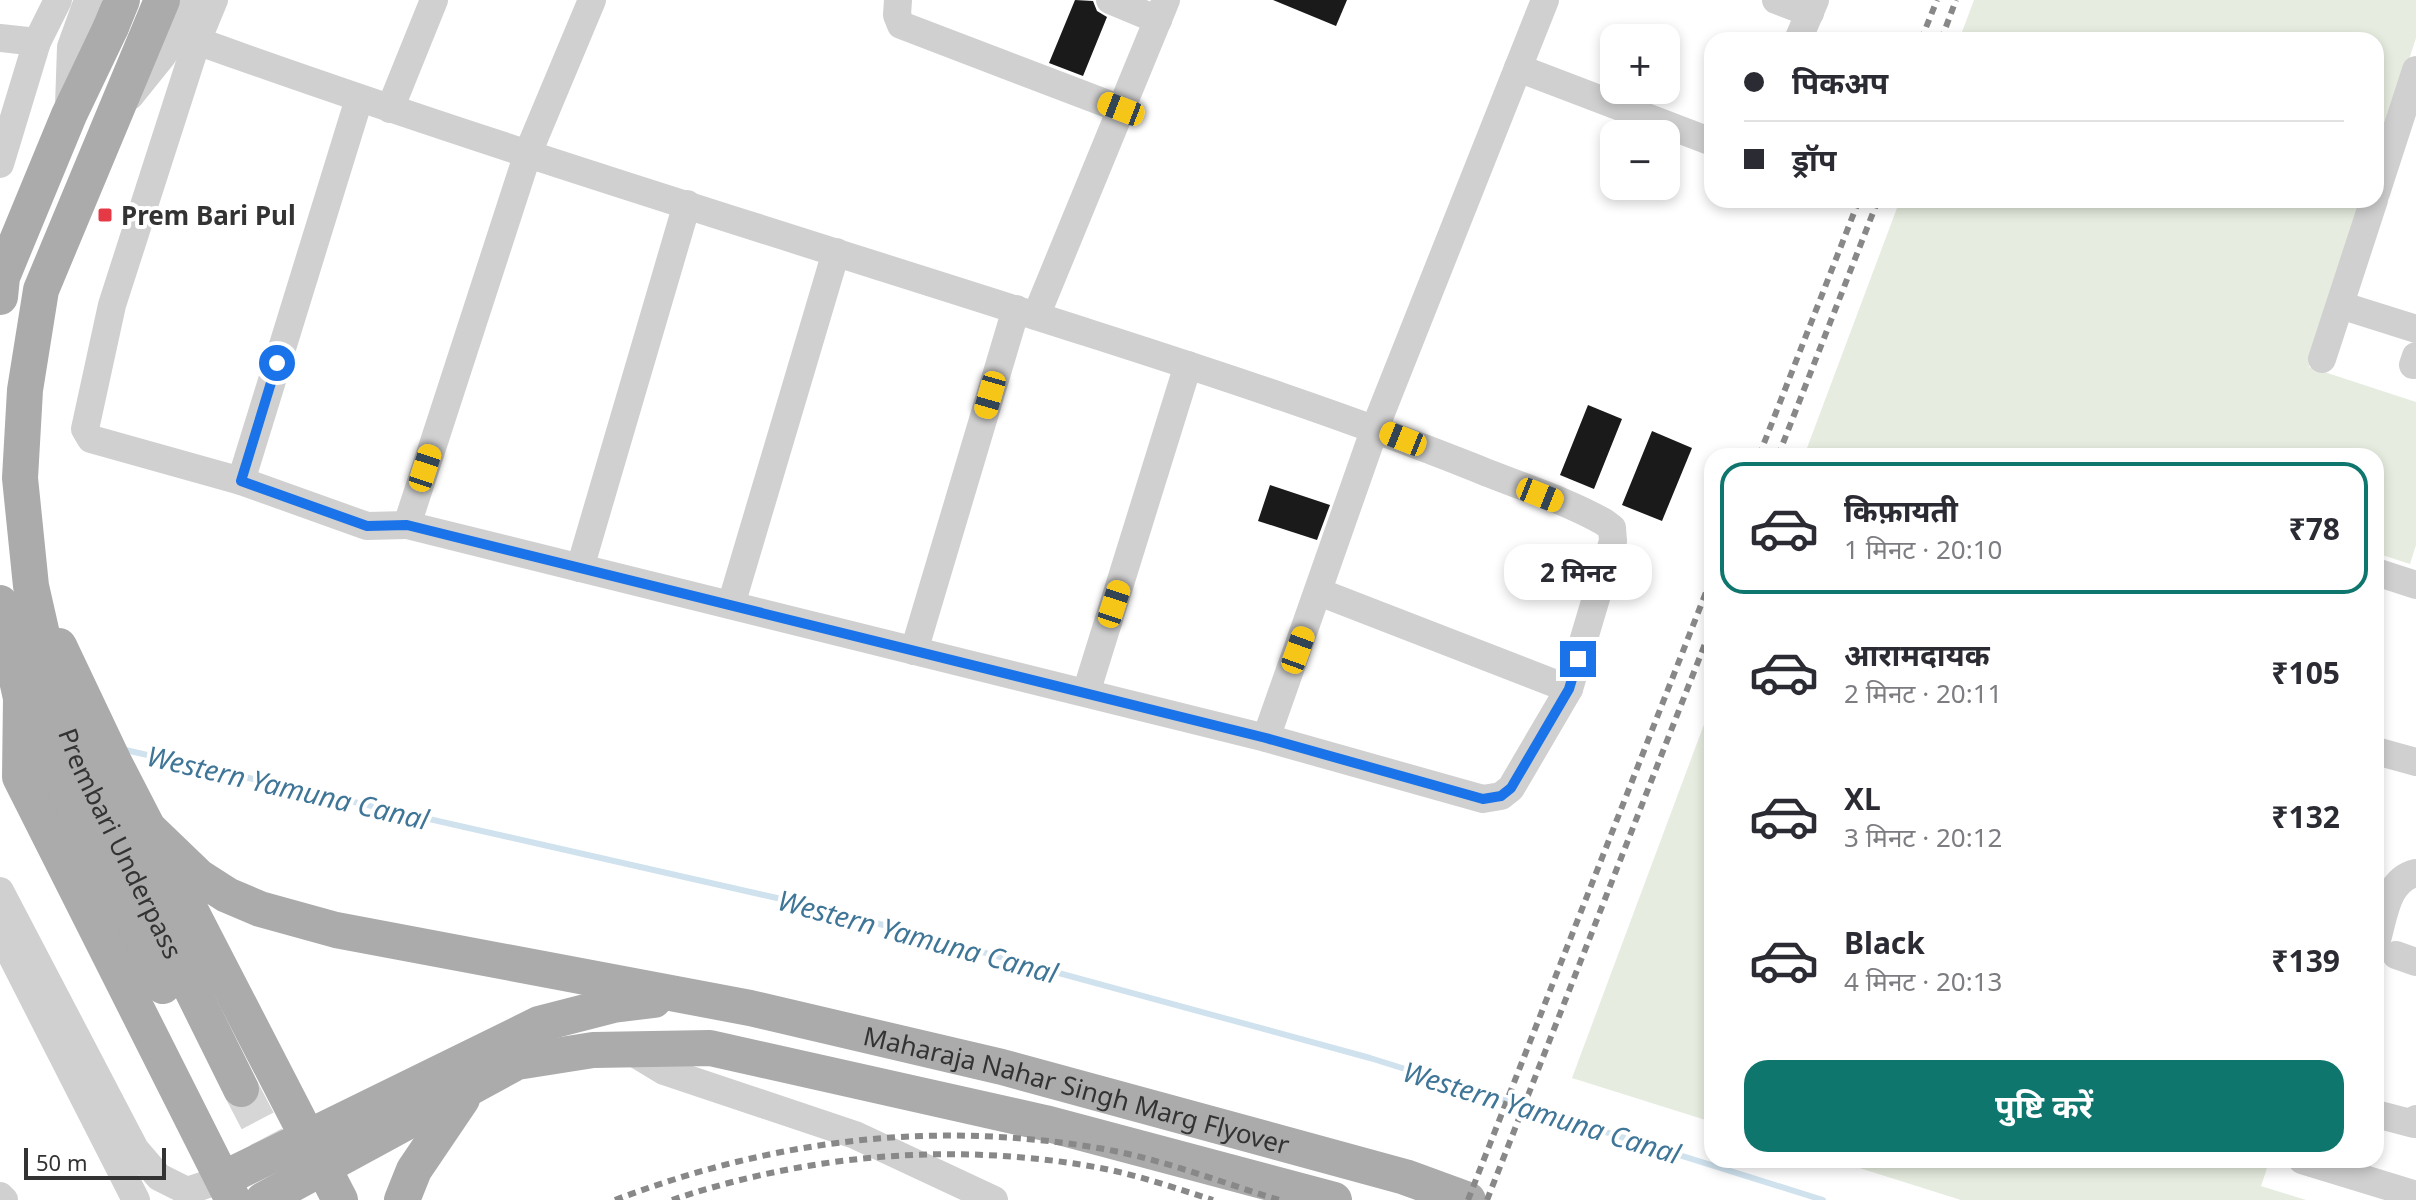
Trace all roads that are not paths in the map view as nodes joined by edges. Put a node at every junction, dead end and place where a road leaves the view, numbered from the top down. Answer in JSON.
{"nodes":[{"id":1,"x":58,"y":0,"type":"edge"},
{"id":2,"x":162,"y":0,"type":"edge"},
{"id":3,"x":193,"y":0,"type":"edge"},
{"id":4,"x":214,"y":0,"type":"edge"},
{"id":5,"x":434,"y":0,"type":"edge"},
{"id":6,"x":592,"y":0,"type":"edge"},
{"id":7,"x":898,"y":0,"type":"edge"},
{"id":8,"x":1110,"y":0,"type":"edge"},
{"id":9,"x":1545,"y":0,"type":"edge"},
{"id":10,"x":1776,"y":0,"type":"edge"},
{"id":11,"x":1813,"y":6,"type":"edge"},
{"id":12,"x":107,"y":9,"type":"edge"},
{"id":13,"x":1162,"y":10,"type":"edge"},
{"id":14,"x":1802,"y":32,"type":"edge"},
{"id":15,"x":0,"y":38,"type":"edge"},
{"id":16,"x":172,"y":38,"type":"junction"},
{"id":17,"x":37,"y":42,"type":"junction"},
{"id":18,"x":1518,"y":68,"type":"junction"},
{"id":19,"x":2415,"y":78,"type":"edge"},
{"id":20,"x":359,"y":99,"type":"junction"},
{"id":21,"x":390,"y":109,"type":"junction"},
{"id":22,"x":1121,"y":109,"type":"junction"},
{"id":23,"x":1704,"y":139,"type":"edge"},
{"id":24,"x":528,"y":153,"type":"junction"},
{"id":25,"x":0,"y":164,"type":"edge"},
{"id":26,"x":2384,"y":169,"type":"edge"},
{"id":27,"x":687,"y":204,"type":"junction"},
{"id":28,"x":2371,"y":208,"type":"edge"},
{"id":29,"x":836,"y":252,"type":"junction"},
{"id":30,"x":0,"y":297,"type":"edge"},
{"id":31,"x":2340,"y":305,"type":"junction"},
{"id":32,"x":1026,"y":313,"type":"junction"},
{"id":33,"x":2416,"y":329,"type":"edge"},
{"id":34,"x":2322,"y":359,"type":"dead end"},
{"id":35,"x":1188,"y":365,"type":"junction"},
{"id":36,"x":1375,"y":428,"type":"junction"},
{"id":37,"x":241,"y":481,"type":"junction"},
{"id":38,"x":407,"y":525,"type":"junction"},
{"id":39,"x":580,"y":568,"type":"junction"},
{"id":40,"x":2384,"y":575,"type":"edge"},
{"id":41,"x":2416,"y":585,"type":"edge"},
{"id":42,"x":1319,"y":592,"type":"junction"},
{"id":43,"x":15,"y":595,"type":"edge"},
{"id":44,"x":731,"y":605,"type":"junction"},
{"id":45,"x":914,"y":651,"type":"junction"},
{"id":46,"x":1569,"y":689,"type":"junction"},
{"id":47,"x":1086,"y":693,"type":"junction"},
{"id":48,"x":1266,"y":738,"type":"junction"},
{"id":49,"x":31,"y":751,"type":"junction"},
{"id":50,"x":2384,"y":753,"type":"edge"},
{"id":51,"x":2416,"y":762,"type":"edge"},
{"id":52,"x":97,"y":763,"type":"junction"},
{"id":53,"x":147,"y":827,"type":"junction"},
{"id":54,"x":2416,"y":873,"type":"edge"},
{"id":55,"x":0,"y":891,"type":"edge"},
{"id":56,"x":0,"y":933,"type":"edge"},
{"id":57,"x":2396,"y":954,"type":"edge"},
{"id":58,"x":681,"y":997,"type":"junction"},
{"id":59,"x":631,"y":1051,"type":"junction"},
{"id":60,"x":475,"y":1082,"type":"junction"},
{"id":61,"x":2384,"y":1116,"type":"edge"},
{"id":62,"x":2416,"y":1119,"type":"edge"},
{"id":63,"x":316,"y":1152,"type":"junction"},
{"id":64,"x":2330,"y":1168,"type":"edge"},
{"id":65,"x":228,"y":1190,"type":"edge"},
{"id":66,"x":2416,"y":1195,"type":"edge"},
{"id":67,"x":136,"y":1200,"type":"edge"},
{"id":68,"x":263,"y":1200,"type":"edge"},
{"id":69,"x":340,"y":1200,"type":"edge"},
{"id":70,"x":402,"y":1200,"type":"edge"},
{"id":71,"x":994,"y":1200,"type":"edge"},
{"id":72,"x":1334,"y":1200,"type":"edge"},
{"id":73,"x":1468,"y":1200,"type":"edge"}],
"edges":[{"from":1,"to":17,"type":"street"},
{"from":2,"to":16,"type":"main road"},
{"from":3,"to":16,"type":"street"},
{"from":4,"to":16,"type":"street"},
{"from":5,"to":21,"type":"street"},
{"from":6,"to":24,"type":"street"},
{"from":7,"to":22,"type":"street"},
{"from":8,"to":13,"type":"street"},
{"from":9,"to":18,"type":"street"},
{"from":10,"to":11,"type":"street"},
{"from":11,"to":14,"type":"street"},
{"from":12,"to":30,"type":"main road"},
{"from":13,"to":22,"type":"street"},
{"from":15,"to":17,"type":"street"},
{"from":16,"to":20,"type":"street"},
{"from":16,"to":37,"type":"street"},
{"from":16,"to":43,"type":"main road"},
{"from":17,"to":25,"type":"street"},
{"from":18,"to":23,"type":"street"},
{"from":18,"to":36,"type":"street"},
{"from":19,"to":26,"type":"street"},
{"from":20,"to":21,"type":"street"},
{"from":20,"to":37,"type":"street"},
{"from":21,"to":24,"type":"street"},
{"from":22,"to":32,"type":"street"},
{"from":24,"to":27,"type":"street"},
{"from":24,"to":38,"type":"street"},
{"from":27,"to":29,"type":"street"},
{"from":27,"to":39,"type":"street"},
{"from":28,"to":31,"type":"street"},
{"from":29,"to":32,"type":"street"},
{"from":29,"to":44,"type":"street"},
{"from":31,"to":33,"type":"street"},
{"from":31,"to":34,"type":"street"},
{"from":32,"to":35,"type":"street"},
{"from":32,"to":45,"type":"street"},
{"from":35,"to":36,"type":"street"},
{"from":35,"to":47,"type":"street"},
{"from":36,"to":42,"type":"street"},
{"from":36,"to":46,"type":"street"},
{"from":37,"to":38,"type":"street"},
{"from":38,"to":39,"type":"street"},
{"from":39,"to":44,"type":"street"},
{"from":40,"to":41,"type":"street"},
{"from":42,"to":46,"type":"street"},
{"from":42,"to":48,"type":"street"},
{"from":43,"to":49,"type":"main road","name":"Prembari Underpass"},
{"from":43,"to":52,"type":"main road"},
{"from":44,"to":45,"type":"street"},
{"from":45,"to":47,"type":"street"},
{"from":46,"to":48,"type":"street"},
{"from":47,"to":48,"type":"street"},
{"from":49,"to":52,"type":"main road","name":"Prembari Underpass"},
{"from":49,"to":65,"type":"main road"},
{"from":50,"to":51,"type":"street"},
{"from":52,"to":53,"type":"main road"},
{"from":53,"to":58,"type":"main road"},
{"from":53,"to":63,"type":"main road"},
{"from":54,"to":57,"type":"street"},
{"from":55,"to":65,"type":"street"},
{"from":56,"to":67,"type":"street"},
{"from":58,"to":63,"type":"main road"},
{"from":58,"to":73,"type":"main road","name":"Maharaja Nahar Singh Marg Flyover"},
{"from":59,"to":60,"type":"main road","name":"Maharaja Nahar Singh Marg Flyover"},
{"from":59,"to":71,"type":"street"},
{"from":59,"to":72,"type":"main road","name":"Maharaja Nahar Singh Marg Flyover"},
{"from":60,"to":63,"type":"main road","name":"Maharaja Nahar Singh Marg Flyover"},
{"from":60,"to":70,"type":"main road"},
{"from":61,"to":62,"type":"street"},
{"from":63,"to":65,"type":"main road"},
{"from":63,"to":68,"type":"main road"},
{"from":63,"to":69,"type":"main road"},
{"from":64,"to":66,"type":"street"}]}
